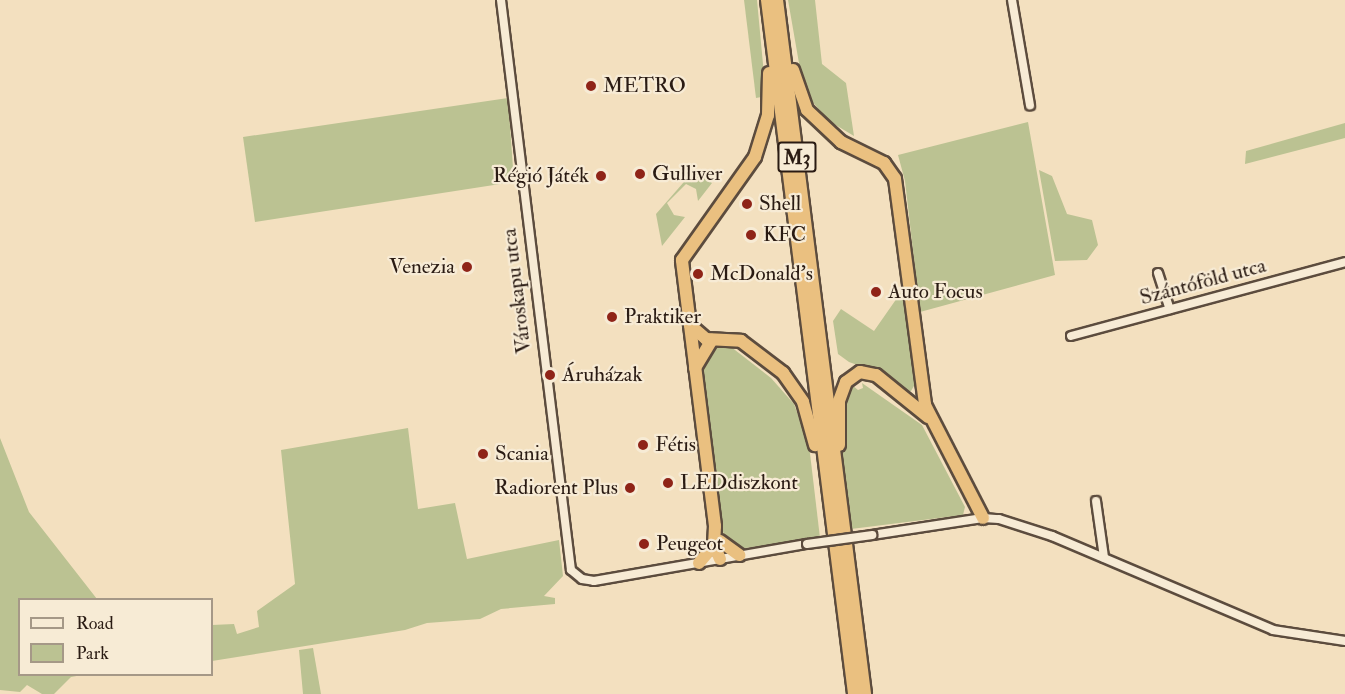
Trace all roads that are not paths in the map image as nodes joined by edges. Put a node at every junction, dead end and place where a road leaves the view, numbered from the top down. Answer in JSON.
{"nodes":[{"id":1,"x":501,"y":0,"type":"edge"},
{"id":2,"x":1012,"y":0,"type":"edge"},
{"id":3,"x":772,"y":1,"type":"edge"},
{"id":4,"x":1030,"y":105,"type":"dead end"},
{"id":5,"x":1345,"y":262,"type":"edge"},
{"id":6,"x":1158,"y":273,"type":"dead end"},
{"id":7,"x":1170,"y":309,"type":"junction"},
{"id":8,"x":690,"y":325,"type":"junction"},
{"id":9,"x":1071,"y":336,"type":"dead end"},
{"id":10,"x":709,"y":341,"type":"junction"},
{"id":11,"x":692,"y":344,"type":"junction"},
{"id":12,"x":695,"y":370,"type":"junction"},
{"id":13,"x":919,"y":387,"type":"junction"},
{"id":14,"x":901,"y":394,"type":"junction"},
{"id":15,"x":918,"y":408,"type":"junction"},
{"id":16,"x":931,"y":419,"type":"junction"},
{"id":17,"x":830,"y":463,"type":"junction"},
{"id":18,"x":1096,"y":501,"type":"dead end"},
{"id":19,"x":983,"y":518,"type":"junction"},
{"id":20,"x":717,"y":543,"type":"junction"},
{"id":21,"x":739,"y":555,"type":"junction"},
{"id":22,"x":1104,"y":557,"type":"junction"},
{"id":23,"x":720,"y":559,"type":"junction"},
{"id":24,"x":699,"y":563,"type":"junction"},
{"id":25,"x":1345,"y":641,"type":"edge"},
{"id":26,"x":854,"y":694,"type":"edge"},
{"id":27,"x":865,"y":694,"type":"edge"}],
"edges":[{"from":1,"to":24,"type":"street","name":"Városkapu utca"},
{"from":2,"to":4,"type":"street"},
{"from":3,"to":8,"type":"highway"},
{"from":3,"to":13,"type":"highway"},
{"from":3,"to":17,"type":"highway","number":"M3"},
{"from":5,"to":7,"type":"street","name":"Szántóföld utca"},
{"from":6,"to":7,"type":"street"},
{"from":7,"to":9,"type":"street","name":"Szántóföld utca"},
{"from":8,"to":10,"type":"highway"},
{"from":8,"to":11,"type":"highway"},
{"from":10,"to":11,"type":"highway"},
{"from":10,"to":12,"type":"highway"},
{"from":10,"to":17,"type":"highway"},
{"from":11,"to":12,"type":"highway"},
{"from":12,"to":20,"type":"highway"},
{"from":13,"to":14,"type":"highway"},
{"from":13,"to":15,"type":"highway"},
{"from":13,"to":16,"type":"highway"},
{"from":14,"to":15,"type":"highway"},
{"from":14,"to":17,"type":"highway"},
{"from":15,"to":16,"type":"highway"},
{"from":16,"to":19,"type":"highway"},
{"from":17,"to":26,"type":"highway","number":"M3"},
{"from":17,"to":27,"type":"highway","number":"M3"},
{"from":18,"to":22,"type":"street"},
{"from":19,"to":21,"type":"street","bridge":true},
{"from":19,"to":22,"type":"street"},
{"from":20,"to":21,"type":"highway"},
{"from":20,"to":23,"type":"highway"},
{"from":20,"to":24,"type":"highway"},
{"from":21,"to":23,"type":"street"},
{"from":22,"to":25,"type":"street"},
{"from":23,"to":24,"type":"street"}]}
